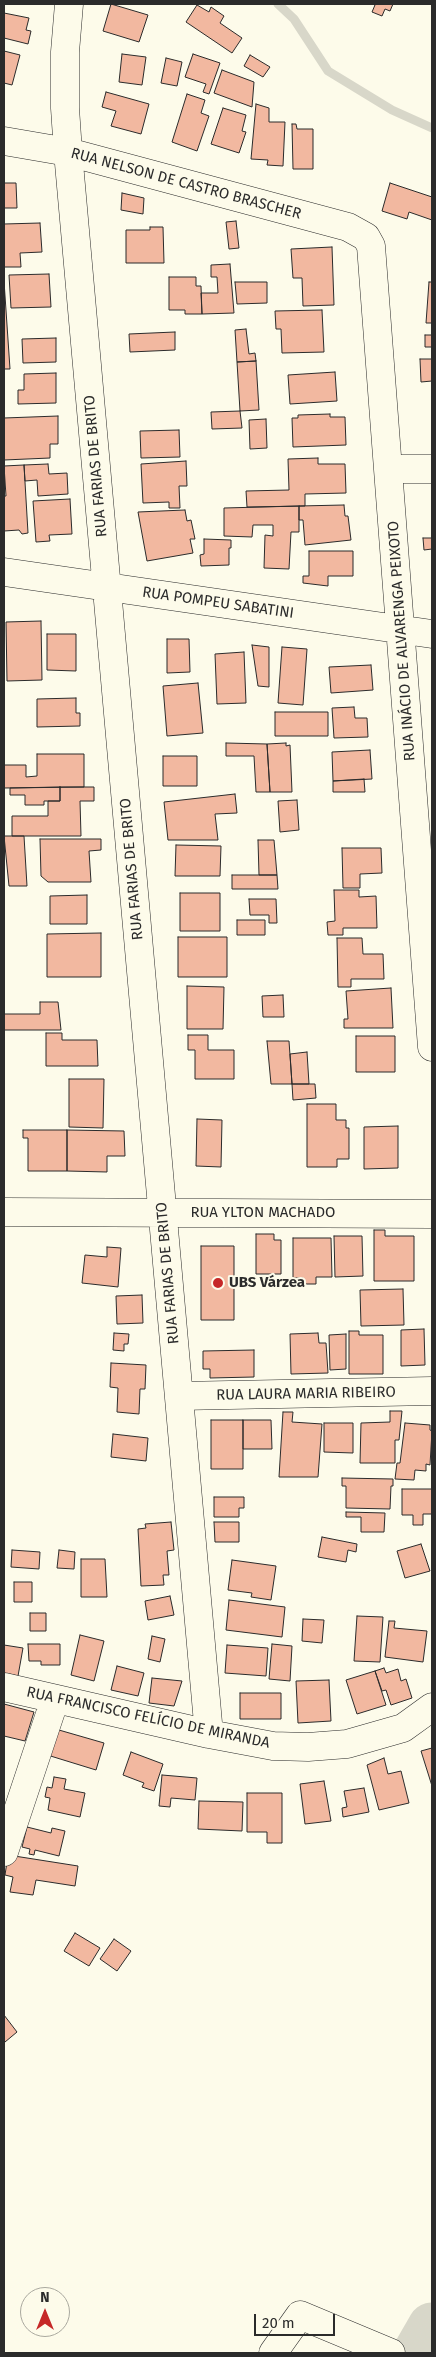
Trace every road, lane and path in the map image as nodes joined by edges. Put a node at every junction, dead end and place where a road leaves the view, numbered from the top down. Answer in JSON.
{"nodes":[{"id":1,"x":68,"y":4,"type":"edge"},
{"id":2,"x":4,"y":141,"type":"edge"},
{"id":3,"x":68,"y":152,"type":"junction"},
{"id":4,"x":366,"y":237,"type":"joint"},
{"id":5,"x":389,"y":468,"type":"junction"},
{"id":6,"x":432,"y":469,"type":"edge"},
{"id":7,"x":4,"y":572,"type":"edge"},
{"id":8,"x":107,"y":587,"type":"junction"},
{"id":9,"x":401,"y":630,"type":"junction"},
{"id":10,"x":432,"y":634,"type":"edge"},
{"id":11,"x":426,"y":871,"type":"edge"},
{"id":12,"x":432,"y":1047,"type":"edge"},
{"id":13,"x":4,"y":1212,"type":"edge"},
{"id":14,"x":162,"y":1212,"type":"junction"},
{"id":15,"x":432,"y":1214,"type":"edge"},
{"id":16,"x":432,"y":1391,"type":"edge"},
{"id":17,"x":179,"y":1396,"type":"junction"},
{"id":18,"x":4,"y":1687,"type":"edge"},
{"id":19,"x":55,"y":1699,"type":"junction"},
{"id":20,"x":432,"y":1706,"type":"edge"},
{"id":21,"x":209,"y":1734,"type":"junction"},
{"id":22,"x":4,"y":1852,"type":"edge"},
{"id":23,"x":273,"y":2353,"type":"edge"},
{"id":24,"x":391,"y":2353,"type":"edge"}],
"edges":[{"from":1,"to":3,"type":"street","name":"RUA FARIAS DE BRITO"},
{"from":2,"to":3,"type":"street","name":"RUA NELSON DE CASTRO BRASCHER"},
{"from":3,"to":4,"type":"street","name":"RUA NELSON DE CASTRO BRASCHER"},
{"from":3,"to":8,"type":"street","name":"RUA FARIAS DE BRITO"},
{"from":4,"to":5,"type":"street","name":"RUA INÁCIO DE ALVARENGA PEIXOTO"},
{"from":5,"to":6,"type":"street"},
{"from":5,"to":9,"type":"street","name":"RUA INÁCIO DE ALVARENGA PEIXOTO"},
{"from":7,"to":8,"type":"street","name":"RUA POMPEU SABATINI"},
{"from":8,"to":9,"type":"street","name":"RUA POMPEU SABATINI"},
{"from":8,"to":14,"type":"street","name":"RUA FARIAS DE BRITO"},
{"from":9,"to":10,"type":"street","name":"RUA POMPEU SABATINI"},
{"from":9,"to":11,"type":"street","name":"RUA INÁCIO DE ALVARENGA PEIXOTO"},
{"from":11,"to":12,"type":"street","name":"RUA INÁCIO DE ALVARENGA PEIXOTO"},
{"from":13,"to":14,"type":"street","name":"RUA YLTON MACHADO"},
{"from":14,"to":15,"type":"street","name":"RUA YLTON MACHADO"},
{"from":14,"to":17,"type":"street","name":"RUA FARIAS DE BRITO"},
{"from":16,"to":17,"type":"street","name":"RUA LAURA MARIA RIBEIRO"},
{"from":17,"to":21,"type":"street","name":"RUA FARIAS DE BRITO"},
{"from":18,"to":19,"type":"street","name":"RUA FRANCISCO FELÍCIO DE MIRANDA"},
{"from":19,"to":21,"type":"street","name":"RUA FRANCISCO FELÍCIO DE MIRANDA"},
{"from":19,"to":22,"type":"street"},
{"from":20,"to":21,"type":"street","name":"RUA FRANCISCO FELÍCIO DE MIRANDA"},
{"from":23,"to":24,"type":"street"}]}
